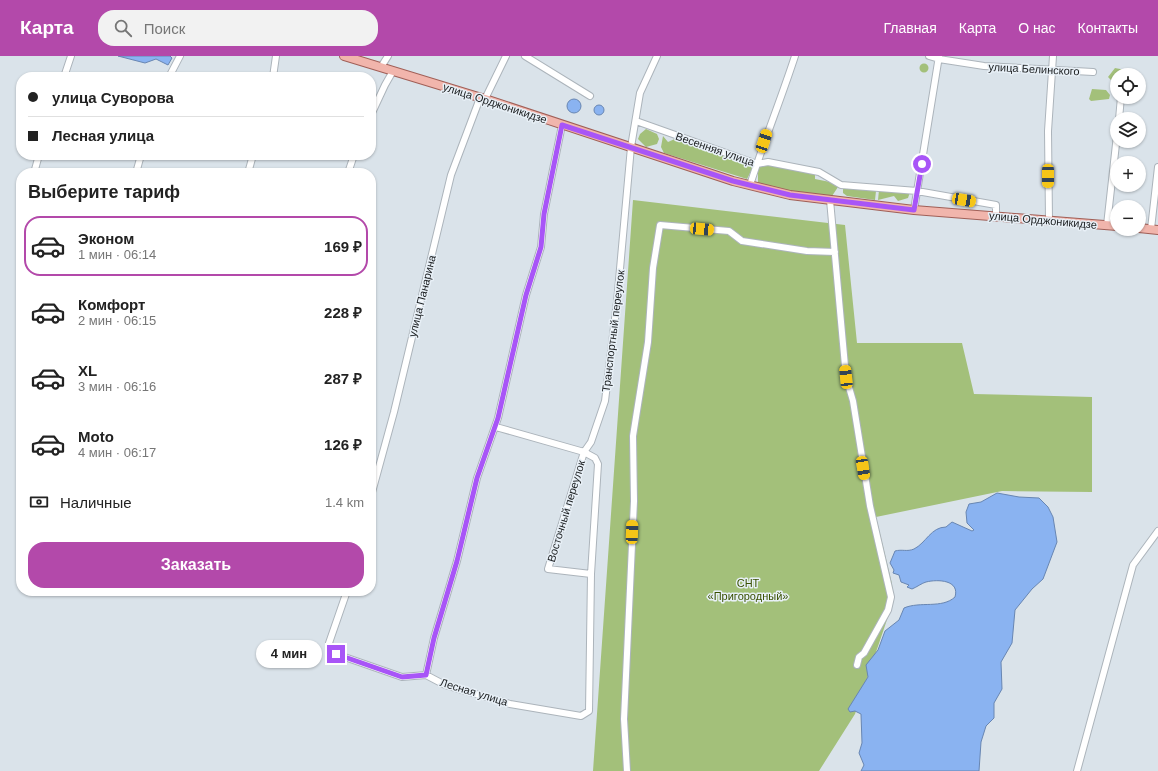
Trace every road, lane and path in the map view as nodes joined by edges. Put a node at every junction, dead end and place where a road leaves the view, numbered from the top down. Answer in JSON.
{"nodes":[{"id":1,"x":71,"y":56,"type":"edge"},
{"id":2,"x":180,"y":56,"type":"edge"},
{"id":3,"x":276,"y":56,"type":"edge"},
{"id":4,"x":344,"y":56,"type":"edge"},
{"id":5,"x":388,"y":56,"type":"edge"},
{"id":6,"x":506,"y":56,"type":"edge"},
{"id":7,"x":525,"y":56,"type":"edge"},
{"id":8,"x":657,"y":56,"type":"edge"},
{"id":9,"x":795,"y":56,"type":"edge"},
{"id":10,"x":929,"y":56,"type":"edge"},
{"id":11,"x":1053,"y":56,"type":"edge"},
{"id":12,"x":939,"y":58,"type":"edge"},
{"id":13,"x":381,"y":67,"type":"junction"},
{"id":14,"x":1052,"y":70,"type":"junction"},
{"id":15,"x":393,"y":71,"type":"junction"},
{"id":16,"x":66,"y":72,"type":"edge"},
{"id":17,"x":172,"y":72,"type":"edge"},
{"id":18,"x":274,"y":72,"type":"edge"},
{"id":19,"x":1093,"y":72,"type":"dead end"},
{"id":20,"x":590,"y":96,"type":"dead end"},
{"id":21,"x":483,"y":98,"type":"junction"},
{"id":22,"x":376,"y":103,"type":"edge"},
{"id":23,"x":636,"y":121,"type":"junction"},
{"id":24,"x":562,"y":125,"type":"junction"},
{"id":25,"x":631,"y":148,"type":"junction"},
{"id":26,"x":1116,"y":148,"type":"edge"},
{"id":27,"x":757,"y":164,"type":"junction"},
{"id":28,"x":1158,"y":167,"type":"edge"},
{"id":29,"x":750,"y":184,"type":"junction"},
{"id":30,"x":917,"y":191,"type":"junction"},
{"id":31,"x":830,"y":200,"type":"junction"},
{"id":32,"x":914,"y":210,"type":"junction"},
{"id":33,"x":996,"y":216,"type":"junction"},
{"id":34,"x":1049,"y":220,"type":"junction"},
{"id":35,"x":1107,"y":225,"type":"junction"},
{"id":36,"x":1110,"y":225,"type":"edge"},
{"id":37,"x":1154,"y":230,"type":"edge"},
{"id":38,"x":835,"y":252,"type":"junction"},
{"id":39,"x":496,"y":427,"type":"junction"},
{"id":40,"x":584,"y":452,"type":"junction"},
{"id":41,"x":376,"y":478,"type":"edge"},
{"id":42,"x":1158,"y":531,"type":"edge"},
{"id":43,"x":591,"y":574,"type":"junction"},
{"id":44,"x":345,"y":596,"type":"edge"},
{"id":45,"x":857,"y":665,"type":"dead end"},
{"id":46,"x":426,"y":675,"type":"junction"},
{"id":47,"x":627,"y":771,"type":"edge"},
{"id":48,"x":1077,"y":771,"type":"edge"}],
"edges":[{"from":1,"to":16,"type":"street"},
{"from":2,"to":17,"type":"street"},
{"from":3,"to":18,"type":"street"},
{"from":4,"to":13,"type":"main road","name":"улица Орджоникидзе"},
{"from":5,"to":13,"type":"street"},
{"from":6,"to":21,"type":"street","name":"улица Панарина"},
{"from":7,"to":20,"type":"street"},
{"from":8,"to":23,"type":"street","name":"Транспортный переулок"},
{"from":9,"to":27,"type":"street"},
{"from":10,"to":12,"type":"street","name":"улица Белинского"},
{"from":11,"to":14,"type":"street"},
{"from":12,"to":14,"type":"street","name":"улица Белинского"},
{"from":12,"to":30,"type":"street"},
{"from":13,"to":15,"type":"main road","name":"улица Орджоникидзе"},
{"from":14,"to":19,"type":"street","name":"улица Белинского"},
{"from":14,"to":34,"type":"street"},
{"from":15,"to":21,"type":"main road","name":"улица Орджоникидзе"},
{"from":15,"to":22,"type":"street"},
{"from":21,"to":24,"type":"main road","name":"улица Орджоникидзе"},
{"from":21,"to":41,"type":"street","name":"улица Панарина"},
{"from":23,"to":25,"type":"street","name":"Транспортный переулок"},
{"from":23,"to":27,"type":"street","name":"Весенняя улица"},
{"from":24,"to":25,"type":"main road","name":"улица Орджоникидзе"},
{"from":24,"to":39,"type":"street"},
{"from":25,"to":29,"type":"main road","name":"улица Орджоникидзе"},
{"from":25,"to":40,"type":"street","name":"Транспортный переулок"},
{"from":26,"to":35,"type":"street"},
{"from":27,"to":29,"type":"street"},
{"from":27,"to":30,"type":"street","name":"Весенняя улица"},
{"from":28,"to":37,"type":"street"},
{"from":29,"to":31,"type":"main road","name":"улица Орджоникидзе"},
{"from":30,"to":32,"type":"street"},
{"from":30,"to":33,"type":"street","name":"Весенняя улица"},
{"from":31,"to":32,"type":"main road","name":"улица Орджоникидзе"},
{"from":31,"to":38,"type":"street"},
{"from":32,"to":33,"type":"main road","name":"улица Орджоникидзе"},
{"from":33,"to":34,"type":"main road","name":"улица Орджоникидзе"},
{"from":34,"to":35,"type":"main road","name":"улица Орджоникидзе"},
{"from":35,"to":36,"type":"main road","name":"улица Орджоникидзе"},
{"from":38,"to":45,"type":"street"},
{"from":38,"to":47,"type":"street"},
{"from":39,"to":40,"type":"street","name":"Восточный переулок"},
{"from":39,"to":46,"type":"street"},
{"from":40,"to":43,"type":"street"},
{"from":40,"to":43,"type":"street","name":"Восточный переулок"},
{"from":42,"to":48,"type":"street"},
{"from":43,"to":46,"type":"street","name":"Лесная улица"},
{"from":44,"to":46,"type":"street","name":"Лесная улица"}]}
